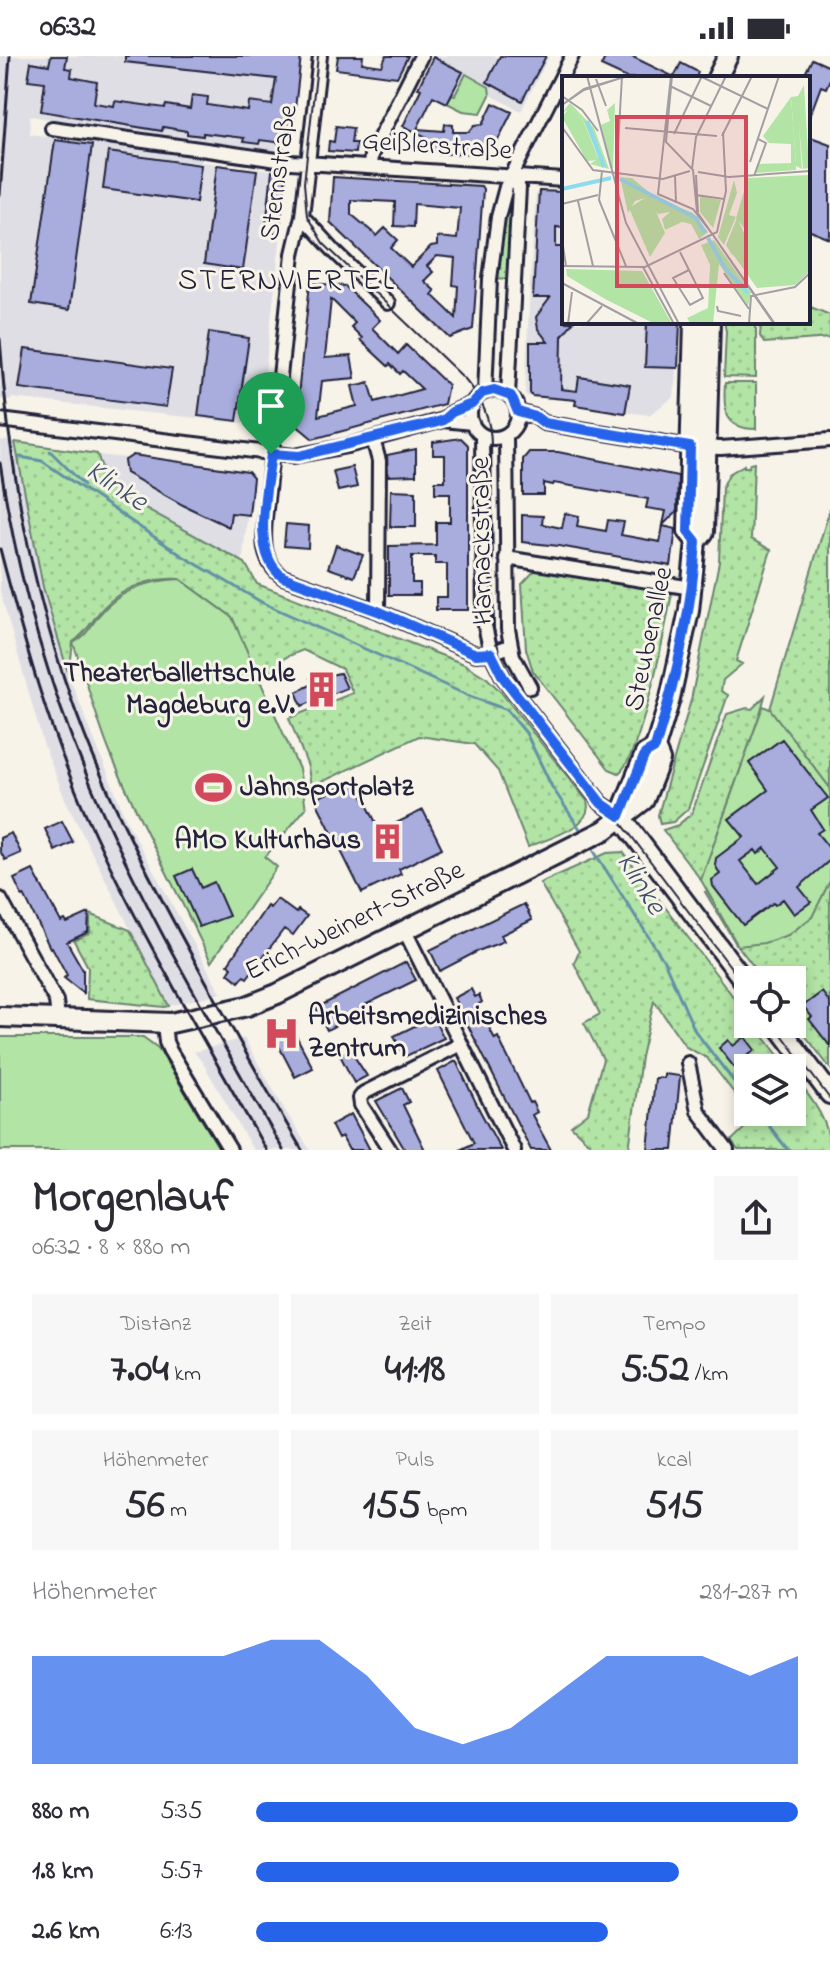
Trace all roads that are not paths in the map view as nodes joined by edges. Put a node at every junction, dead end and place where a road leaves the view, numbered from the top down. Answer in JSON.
{"nodes":[{"id":1,"x":320,"y":56,"type":"edge"},
{"id":2,"x":421,"y":56,"type":"edge"},
{"id":3,"x":572,"y":56,"type":"edge"},
{"id":4,"x":728,"y":56,"type":"edge"},
{"id":5,"x":562,"y":76,"type":"edge"},
{"id":6,"x":562,"y":76,"type":"edge"},
{"id":7,"x":718,"y":76,"type":"edge"},
{"id":8,"x":52,"y":128,"type":"dead end"},
{"id":9,"x":308,"y":163,"type":"junction"},
{"id":10,"x":370,"y":167,"type":"junction"},
{"id":11,"x":512,"y":177,"type":"junction"},
{"id":12,"x":562,"y":180,"type":"edge"},
{"id":13,"x":302,"y":216,"type":"junction"},
{"id":14,"x":388,"y":303,"type":"dead end"},
{"id":15,"x":694,"y":324,"type":"edge"},
{"id":16,"x":710,"y":324,"type":"edge"},
{"id":17,"x":485,"y":392,"type":"junction"},
{"id":18,"x":508,"y":394,"type":"junction"},
{"id":19,"x":472,"y":404,"type":"junction"},
{"id":20,"x":518,"y":412,"type":"junction"},
{"id":21,"x":0,"y":420,"type":"edge"},
{"id":22,"x":443,"y":420,"type":"junction"},
{"id":23,"x":472,"y":423,"type":"junction"},
{"id":24,"x":544,"y":423,"type":"junction"},
{"id":25,"x":511,"y":430,"type":"junction"},
{"id":26,"x":482,"y":435,"type":"junction"},
{"id":27,"x":373,"y":439,"type":"junction"},
{"id":28,"x":830,"y":440,"type":"edge"},
{"id":29,"x":698,"y":447,"type":"junction"},
{"id":30,"x":271,"y":454,"type":"junction"},
{"id":31,"x":506,"y":558,"type":"junction"},
{"id":32,"x":692,"y":588,"type":"junction"},
{"id":33,"x":378,"y":611,"type":"junction"},
{"id":34,"x":510,"y":646,"type":"junction"},
{"id":35,"x":491,"y":653,"type":"junction"},
{"id":36,"x":530,"y":687,"type":"dead end"},
{"id":37,"x":620,"y":816,"type":"junction"},
{"id":38,"x":0,"y":899,"type":"edge"},
{"id":39,"x":405,"y":931,"type":"junction"},
{"id":40,"x":734,"y":967,"type":"edge"},
{"id":41,"x":0,"y":1017,"type":"edge"},
{"id":42,"x":58,"y":1018,"type":"junction"},
{"id":43,"x":164,"y":1023,"type":"junction"},
{"id":44,"x":788,"y":1038,"type":"edge"},
{"id":45,"x":461,"y":1044,"type":"junction"},
{"id":46,"x":688,"y":1063,"type":"dead end"},
{"id":47,"x":830,"y":1094,"type":"edge"},
{"id":48,"x":230,"y":1150,"type":"edge"},
{"id":49,"x":390,"y":1150,"type":"edge"},
{"id":50,"x":514,"y":1150,"type":"edge"},
{"id":51,"x":727,"y":1150,"type":"edge"}],
"edges":[{"from":1,"to":9,"type":"street","name":"Sternstraße"},
{"from":2,"to":10,"type":"street"},
{"from":3,"to":6,"type":"street"},
{"from":4,"to":7,"type":"main road"},
{"from":5,"to":11,"type":"street"},
{"from":8,"to":9,"type":"street","name":"Geißlerstraße"},
{"from":9,"to":10,"type":"street","name":"Geißlerstraße"},
{"from":9,"to":13,"type":"street","name":"Sternstraße"},
{"from":10,"to":11,"type":"street","name":"Geißlerstraße"},
{"from":11,"to":12,"type":"street","name":"Geißlerstraße"},
{"from":11,"to":17,"type":"street"},
{"from":11,"to":18,"type":"street"},
{"from":13,"to":14,"type":"street"},
{"from":13,"to":30,"type":"street","name":"Sternstraße"},
{"from":15,"to":29,"type":"main road","name":"Steubenallee"},
{"from":16,"to":29,"type":"main road","name":"Steubenallee"},
{"from":17,"to":18,"type":"street"},
{"from":17,"to":19,"type":"street"},
{"from":18,"to":20,"type":"street"},
{"from":19,"to":22,"type":"street"},
{"from":19,"to":23,"type":"street"},
{"from":20,"to":24,"type":"street"},
{"from":20,"to":25,"type":"street"},
{"from":21,"to":30,"type":"street"},
{"from":22,"to":23,"type":"street"},
{"from":22,"to":27,"type":"street"},
{"from":23,"to":26,"type":"street"},
{"from":24,"to":25,"type":"street"},
{"from":24,"to":29,"type":"street"},
{"from":25,"to":26,"type":"street"},
{"from":25,"to":31,"type":"street","name":"Harnackstraße"},
{"from":26,"to":35,"type":"street","name":"Harnackstraße"},
{"from":27,"to":30,"type":"street"},
{"from":27,"to":33,"type":"street"},
{"from":28,"to":29,"type":"street"},
{"from":29,"to":32,"type":"main road","name":"Steubenallee"},
{"from":30,"to":33,"type":"street","name":"Sternstraße"},
{"from":31,"to":32,"type":"street"},
{"from":31,"to":34,"type":"street","name":"Harnackstraße"},
{"from":32,"to":37,"type":"main road","name":"Steubenallee"},
{"from":33,"to":35,"type":"street","name":"Sternstraße"},
{"from":34,"to":35,"type":"street","name":"Harnackstraße"},
{"from":34,"to":36,"type":"street","name":"Harnackstraße"},
{"from":35,"to":37,"type":"street"},
{"from":37,"to":39,"type":"main road","name":"Erich-Weinert-Straße"},
{"from":37,"to":40,"type":"main road"},
{"from":38,"to":42,"type":"street"},
{"from":39,"to":43,"type":"main road","name":"Erich-Weinert-Straße"},
{"from":39,"to":45,"type":"street"},
{"from":41,"to":42,"type":"main road","name":"Erich-Weinert-Straße"},
{"from":42,"to":43,"type":"main road","name":"Erich-Weinert-Straße"},
{"from":43,"to":48,"type":"street"},
{"from":44,"to":47,"type":"main road"},
{"from":45,"to":49,"type":"street"},
{"from":45,"to":50,"type":"street"},
{"from":46,"to":51,"type":"street"}]}
